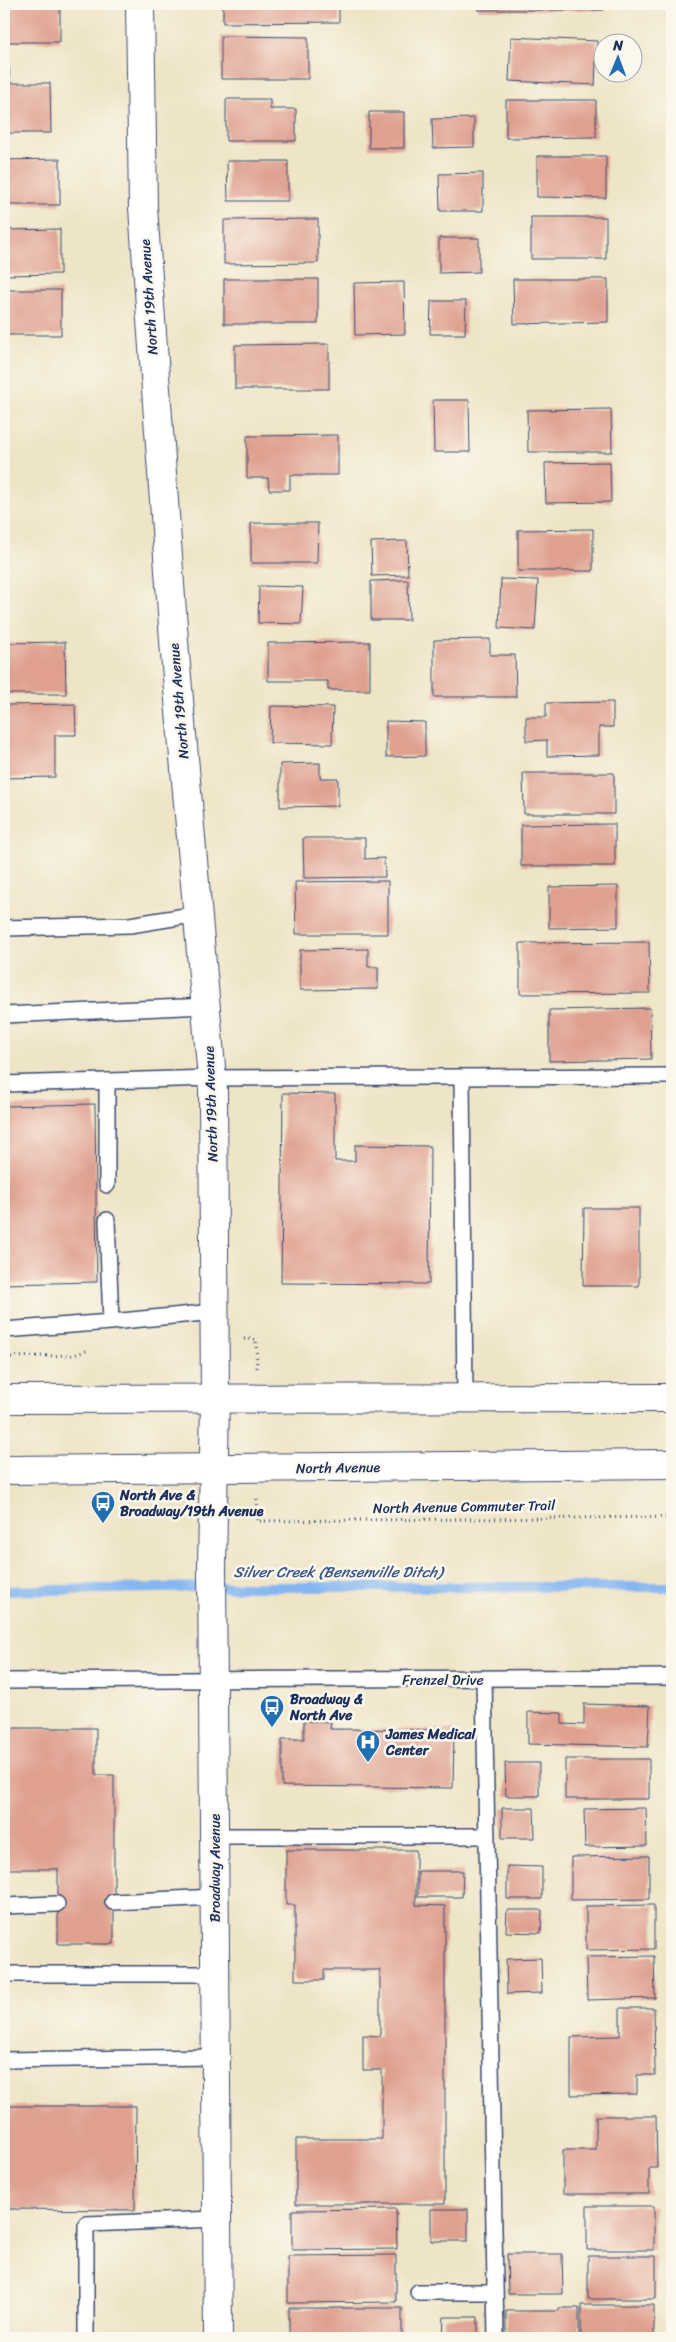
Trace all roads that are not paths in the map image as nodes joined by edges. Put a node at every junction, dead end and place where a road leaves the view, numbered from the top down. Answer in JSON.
{"nodes":[{"id":1,"x":140,"y":4,"type":"edge"},
{"id":2,"x":198,"y":914,"type":"junction"},
{"id":3,"x":4,"y":928,"type":"edge"},
{"id":4,"x":206,"y":1006,"type":"junction"},
{"id":5,"x":4,"y":1015,"type":"edge"},
{"id":6,"x":672,"y":1076,"type":"edge"},
{"id":7,"x":462,"y":1077,"type":"junction"},
{"id":8,"x":212,"y":1078,"type":"junction"},
{"id":9,"x":107,"y":1081,"type":"junction"},
{"id":10,"x":4,"y":1084,"type":"edge"},
{"id":11,"x":107,"y":1185,"type":"dead end"},
{"id":12,"x":107,"y":1220,"type":"dead end"},
{"id":13,"x":214,"y":1312,"type":"junction"},
{"id":14,"x":111,"y":1322,"type":"junction"},
{"id":15,"x":4,"y":1330,"type":"edge"},
{"id":16,"x":215,"y":1398,"type":"junction"},
{"id":17,"x":466,"y":1398,"type":"junction"},
{"id":18,"x":672,"y":1398,"type":"edge"},
{"id":19,"x":4,"y":1399,"type":"edge"},
{"id":20,"x":672,"y":1464,"type":"edge"},
{"id":21,"x":4,"y":1470,"type":"edge"},
{"id":22,"x":214,"y":1470,"type":"junction"},
{"id":23,"x":672,"y":1677,"type":"edge"},
{"id":24,"x":484,"y":1679,"type":"junction"},
{"id":25,"x":214,"y":1680,"type":"junction"},
{"id":26,"x":4,"y":1681,"type":"edge"},
{"id":27,"x":215,"y":1836,"type":"junction"},
{"id":28,"x":487,"y":1836,"type":"junction"},
{"id":29,"x":215,"y":1897,"type":"junction"},
{"id":30,"x":113,"y":1902,"type":"dead end"},
{"id":31,"x":57,"y":1904,"type":"dead end"},
{"id":32,"x":4,"y":1906,"type":"edge"},
{"id":33,"x":4,"y":1974,"type":"edge"},
{"id":34,"x":216,"y":1974,"type":"junction"},
{"id":35,"x":216,"y":2057,"type":"junction"},
{"id":36,"x":4,"y":2060,"type":"edge"},
{"id":37,"x":217,"y":2219,"type":"junction"},
{"id":38,"x":418,"y":2292,"type":"dead end"},
{"id":39,"x":495,"y":2292,"type":"junction"},
{"id":40,"x":86,"y":2338,"type":"edge"},
{"id":41,"x":218,"y":2338,"type":"edge"},
{"id":42,"x":496,"y":2338,"type":"edge"}],
"edges":[{"from":1,"to":2,"type":"street","name":"North 19th Avenue"},
{"from":2,"to":3,"type":"lane"},
{"from":2,"to":4,"type":"street","name":"North 19th Avenue"},
{"from":4,"to":5,"type":"lane"},
{"from":4,"to":8,"type":"street","name":"North 19th Avenue"},
{"from":6,"to":7,"type":"lane"},
{"from":7,"to":8,"type":"lane"},
{"from":7,"to":17,"type":"lane"},
{"from":8,"to":9,"type":"lane"},
{"from":8,"to":13,"type":"street","name":"North 19th Avenue"},
{"from":9,"to":10,"type":"lane"},
{"from":9,"to":11,"type":"lane"},
{"from":12,"to":14,"type":"lane"},
{"from":13,"to":14,"type":"lane"},
{"from":13,"to":16,"type":"street","name":"North 19th Avenue"},
{"from":14,"to":15,"type":"lane"},
{"from":16,"to":17,"type":"street"},
{"from":16,"to":19,"type":"street"},
{"from":16,"to":22,"type":"street","name":"Broadway Avenue"},
{"from":17,"to":18,"type":"street"},
{"from":20,"to":22,"type":"street","name":"North Avenue"},
{"from":21,"to":22,"type":"street","name":"North Avenue"},
{"from":22,"to":25,"type":"street","name":"Broadway Avenue"},
{"from":23,"to":24,"type":"lane","name":"Frenzel Drive"},
{"from":24,"to":25,"type":"lane","name":"Frenzel Drive"},
{"from":24,"to":28,"type":"lane"},
{"from":25,"to":26,"type":"lane","name":"Frenzel Drive"},
{"from":25,"to":27,"type":"street","name":"Broadway Avenue"},
{"from":27,"to":28,"type":"lane"},
{"from":27,"to":29,"type":"street","name":"Broadway Avenue"},
{"from":28,"to":39,"type":"lane"},
{"from":29,"to":30,"type":"lane"},
{"from":29,"to":34,"type":"street","name":"Broadway Avenue"},
{"from":31,"to":32,"type":"lane"},
{"from":33,"to":34,"type":"lane"},
{"from":34,"to":35,"type":"street","name":"Broadway Avenue"},
{"from":35,"to":36,"type":"lane"},
{"from":35,"to":37,"type":"street","name":"Broadway Avenue"},
{"from":37,"to":40,"type":"lane"},
{"from":37,"to":41,"type":"street","name":"Broadway Avenue"},
{"from":38,"to":39,"type":"lane"},
{"from":39,"to":42,"type":"lane"}]}
